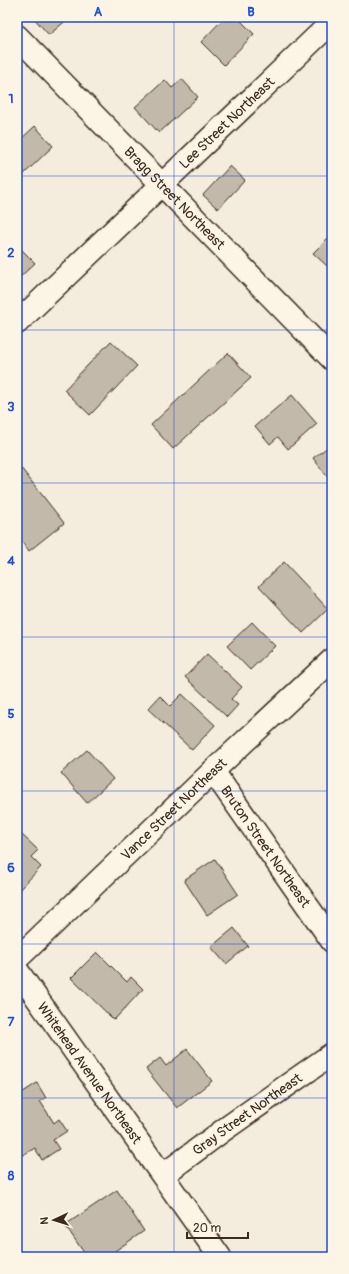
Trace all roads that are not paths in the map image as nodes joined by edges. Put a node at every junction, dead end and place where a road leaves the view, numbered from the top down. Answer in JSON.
{"nodes":[{"id":1,"x":332,"y":22,"type":"edge"},
{"id":2,"x":17,"y":36,"type":"edge"},
{"id":3,"x":162,"y":184,"type":"junction"},
{"id":4,"x":17,"y":323,"type":"edge"},
{"id":5,"x":332,"y":359,"type":"edge"},
{"id":6,"x":332,"y":660,"type":"edge"},
{"id":7,"x":213,"y":771,"type":"junction"},
{"id":8,"x":332,"y":942,"type":"edge"},
{"id":9,"x":17,"y":960,"type":"edge"},
{"id":10,"x":17,"y":970,"type":"edge"},
{"id":11,"x":332,"y":1054,"type":"edge"},
{"id":12,"x":163,"y":1176,"type":"junction"},
{"id":13,"x":220,"y":1257,"type":"edge"}],
"edges":[{"from":1,"to":3,"type":"street","name":"Lee Street Northeast"},
{"from":2,"to":3,"type":"street","name":"Bragg Street Northeast"},
{"from":3,"to":4,"type":"street","name":"Lee Street Northeast"},
{"from":3,"to":5,"type":"street","name":"Bragg Street Northeast"},
{"from":6,"to":7,"type":"street","name":"Vance Street Northeast"},
{"from":7,"to":8,"type":"street","name":"Bruton Street Northeast"},
{"from":7,"to":9,"type":"street","name":"Vance Street Northeast"},
{"from":10,"to":12,"type":"street","name":"Whitehead Avenue Northeast"},
{"from":11,"to":12,"type":"street","name":"Gray Street Northeast"},
{"from":12,"to":13,"type":"street","name":"Whitehead Avenue Northeast"}]}
